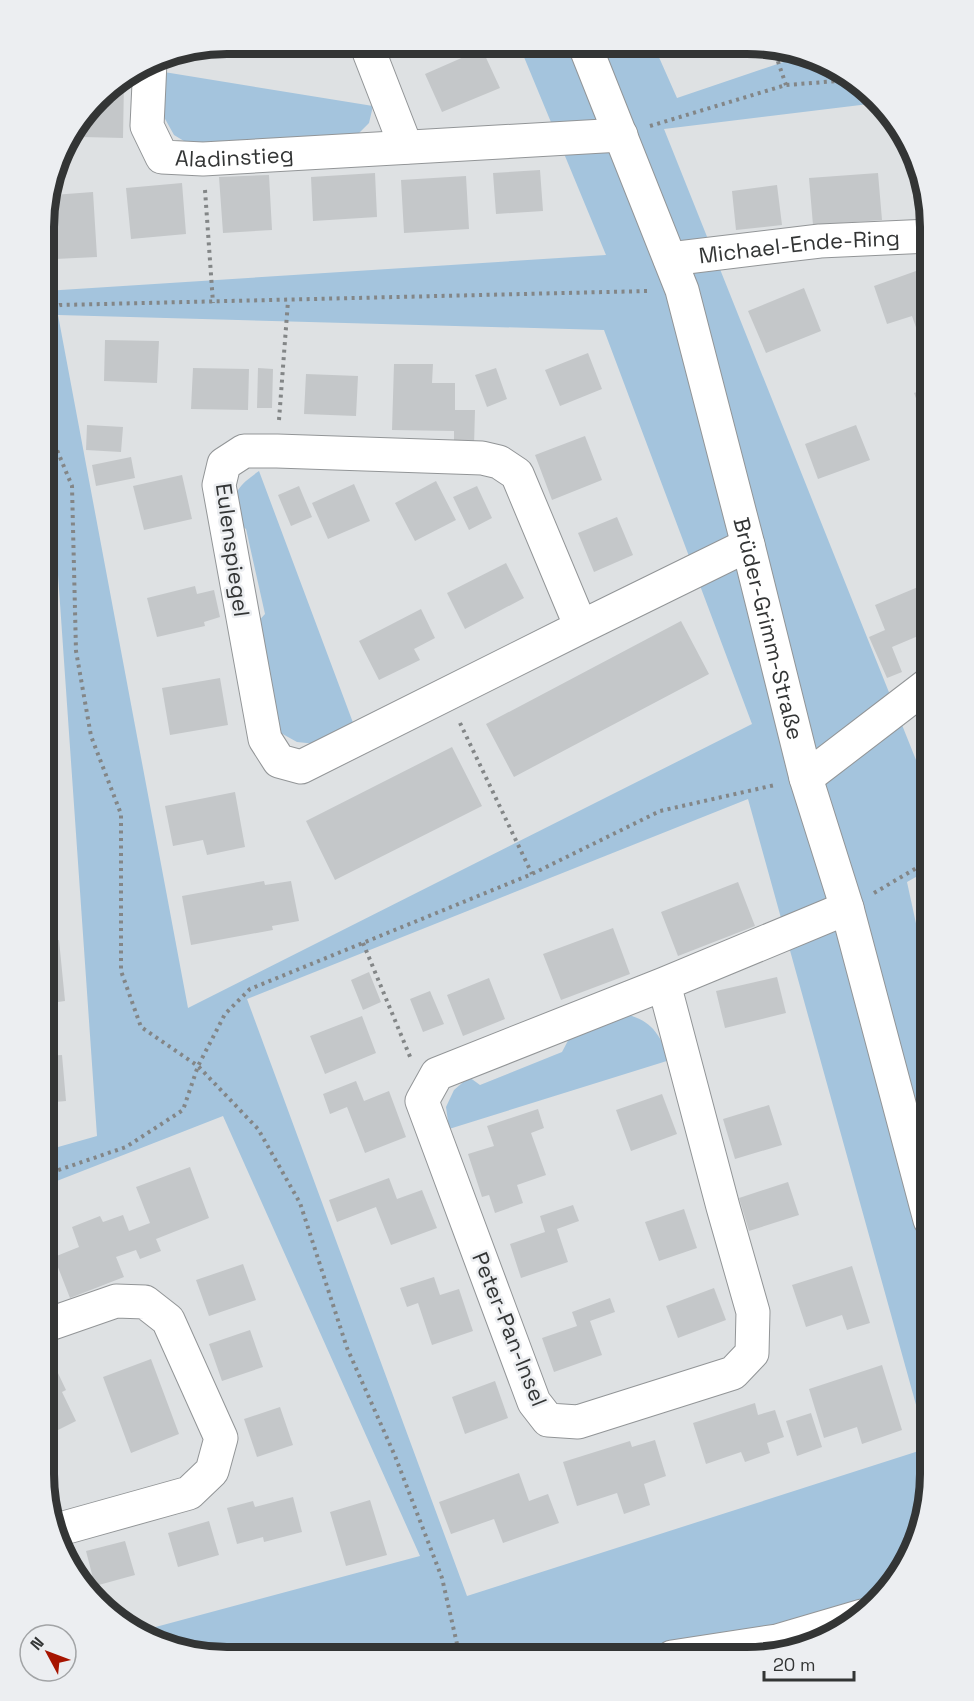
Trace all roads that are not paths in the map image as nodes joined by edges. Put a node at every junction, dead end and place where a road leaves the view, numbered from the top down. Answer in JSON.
{"nodes":[{"id":1,"x":370,"y":54,"type":"edge"},
{"id":2,"x":588,"y":54,"type":"edge"},
{"id":3,"x":149,"y":73,"type":"edge"},
{"id":4,"x":621,"y":135,"type":"junction"},
{"id":5,"x":406,"y":147,"type":"junction"},
{"id":6,"x":920,"y":237,"type":"edge"},
{"id":7,"x":670,"y":259,"type":"junction"},
{"id":8,"x":748,"y":545,"type":"junction"},
{"id":9,"x":581,"y":627,"type":"junction"},
{"id":10,"x":920,"y":691,"type":"edge"},
{"id":11,"x":806,"y":778,"type":"junction"},
{"id":12,"x":847,"y":908,"type":"junction"},
{"id":13,"x":664,"y":984,"type":"junction"},
{"id":14,"x":920,"y":1177,"type":"edge"},
{"id":15,"x":54,"y":1323,"type":"edge"},
{"id":16,"x":63,"y":1528,"type":"edge"},
{"id":17,"x":830,"y":1625,"type":"edge"},
{"id":18,"x":738,"y":1647,"type":"edge"}],
"edges":[{"from":1,"to":5,"type":"street"},
{"from":2,"to":4,"type":"street","name":"Brüder-Grimm-Straße"},
{"from":3,"to":5,"type":"street","name":"Aladinstieg"},
{"from":4,"to":5,"type":"street","name":"Aladinstieg"},
{"from":4,"to":7,"type":"street","name":"Brüder-Grimm-Straße"},
{"from":6,"to":7,"type":"street","name":"Michael-Ende-Ring"},
{"from":7,"to":8,"type":"street","name":"Brüder-Grimm-Straße"},
{"from":8,"to":9,"type":"street","name":"Eulenspiegel"},
{"from":8,"to":11,"type":"street","name":"Brüder-Grimm-Straße"},
{"from":9,"to":9,"type":"street","name":"Eulenspiegel"},
{"from":10,"to":11,"type":"street"},
{"from":11,"to":12,"type":"street","name":"Brüder-Grimm-Straße"},
{"from":12,"to":13,"type":"street"},
{"from":12,"to":14,"type":"street","name":"Brüder-Grimm-Straße"},
{"from":13,"to":13,"type":"street","name":"Peter-Pan-Insel"},
{"from":15,"to":16,"type":"street"},
{"from":17,"to":18,"type":"street"}]}
